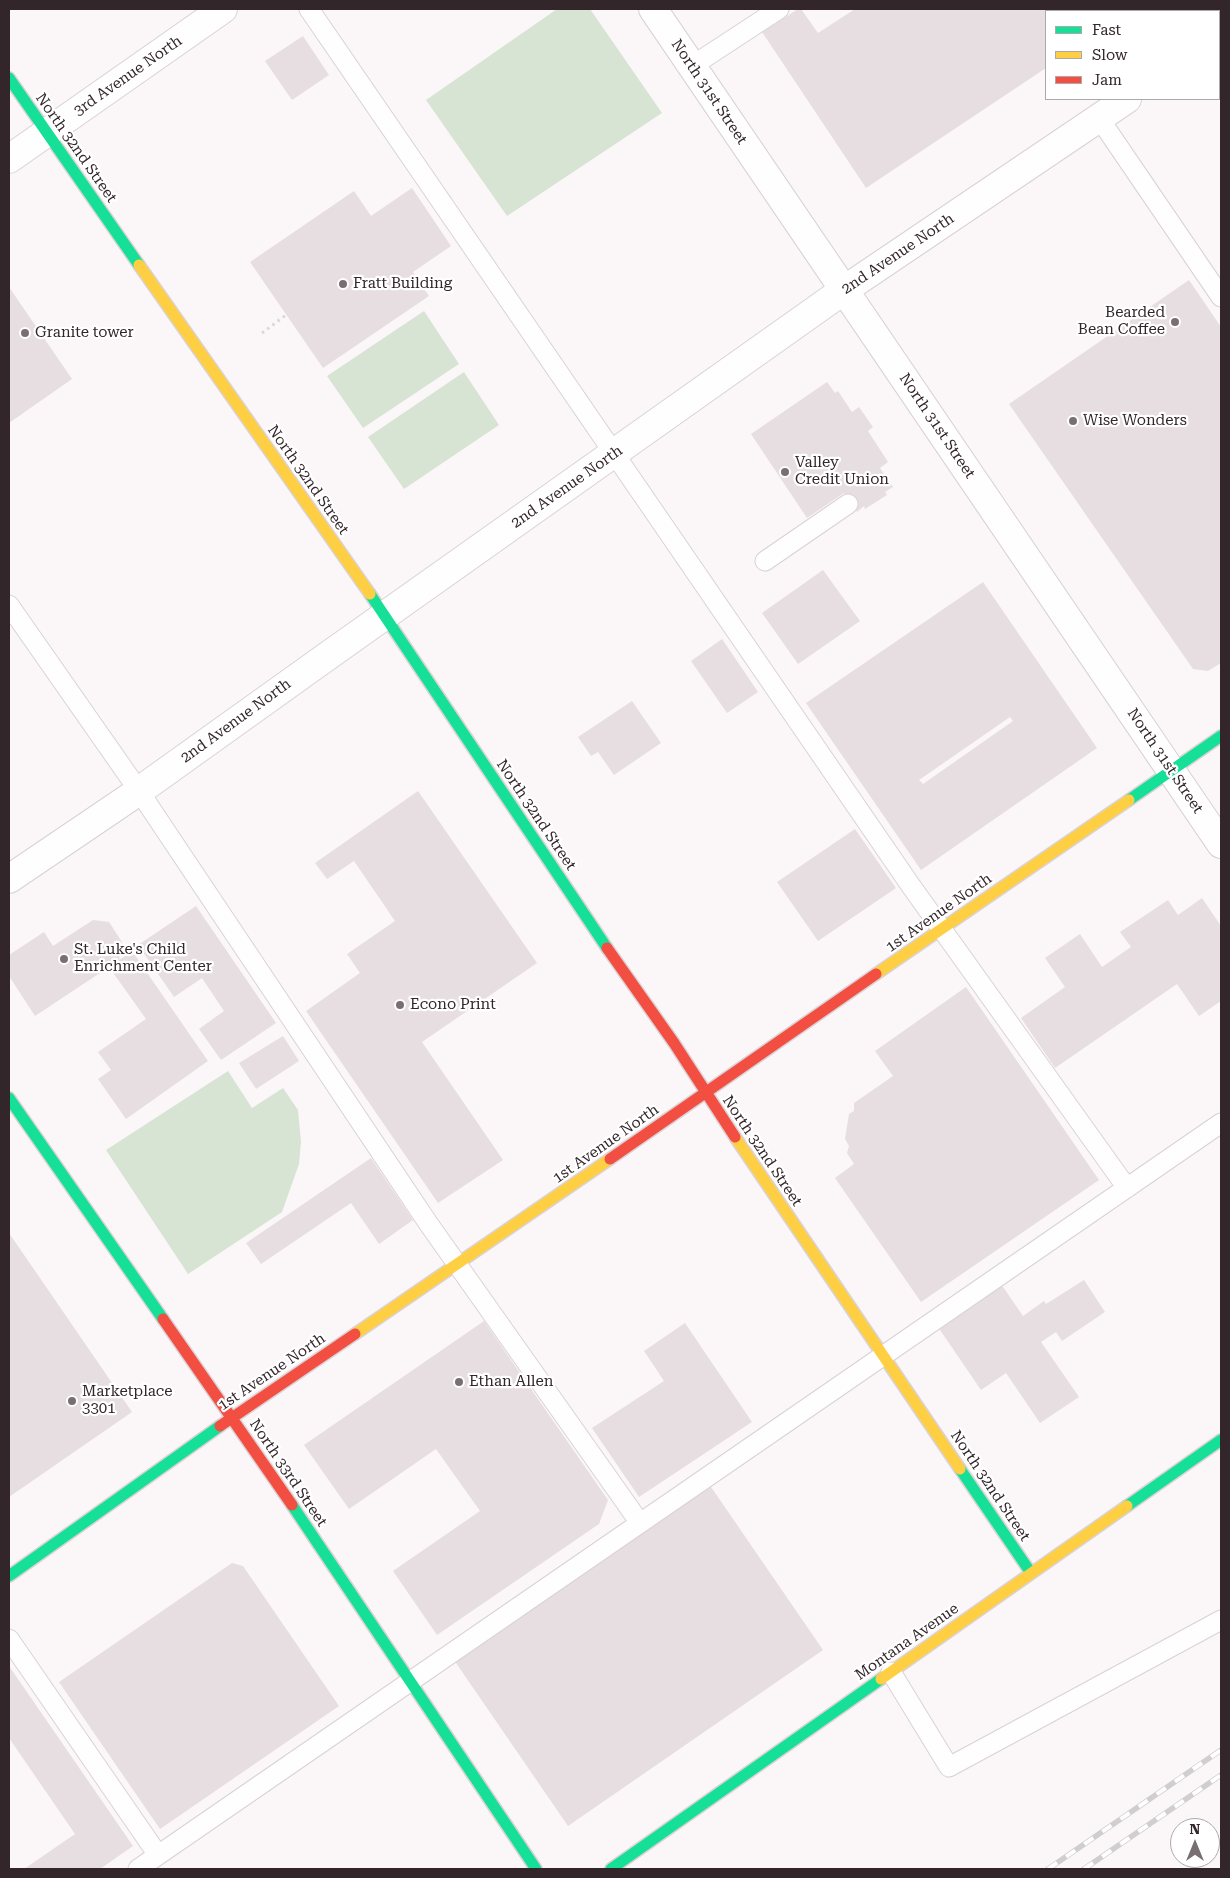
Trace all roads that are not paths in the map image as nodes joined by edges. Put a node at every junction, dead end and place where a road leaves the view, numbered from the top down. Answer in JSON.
{"nodes":[{"id":1,"x":223,"y":9,"type":"edge"},
{"id":2,"x":308,"y":9,"type":"edge"},
{"id":3,"x":653,"y":9,"type":"edge"},
{"id":4,"x":779,"y":9,"type":"edge"},
{"id":5,"x":692,"y":66,"type":"junction"},
{"id":6,"x":9,"y":78,"type":"edge"},
{"id":7,"x":1126,"y":100,"type":"edge"},
{"id":8,"x":1099,"y":118,"type":"junction"},
{"id":9,"x":47,"y":132,"type":"junction"},
{"id":10,"x":9,"y":159,"type":"edge"},
{"id":11,"x":844,"y":290,"type":"junction"},
{"id":12,"x":1221,"y":297,"type":"edge"},
{"id":13,"x":614,"y":454,"type":"junction"},
{"id":14,"x":848,"y":504,"type":"dead end"},
{"id":15,"x":765,"y":562,"type":"dead end"},
{"id":16,"x":9,"y":605,"type":"edge"},
{"id":17,"x":384,"y":615,"type":"junction"},
{"id":18,"x":1221,"y":736,"type":"edge"},
{"id":19,"x":1171,"y":771,"type":"junction"},
{"id":20,"x":139,"y":792,"type":"junction"},
{"id":21,"x":1221,"y":844,"type":"edge"},
{"id":22,"x":9,"y":879,"type":"edge"},
{"id":23,"x":942,"y":930,"type":"junction"},
{"id":24,"x":705,"y":1094,"type":"junction"},
{"id":25,"x":9,"y":1098,"type":"edge"},
{"id":26,"x":1221,"y":1123,"type":"edge"},
{"id":27,"x":1127,"y":1188,"type":"junction"},
{"id":28,"x":457,"y":1265,"type":"junction"},
{"id":29,"x":883,"y":1356,"type":"junction"},
{"id":30,"x":232,"y":1417,"type":"junction"},
{"id":31,"x":1221,"y":1440,"type":"edge"},
{"id":32,"x":640,"y":1523,"type":"junction"},
{"id":33,"x":1031,"y":1573,"type":"junction"},
{"id":34,"x":9,"y":1576,"type":"edge"},
{"id":35,"x":1221,"y":1620,"type":"edge"},
{"id":36,"x":9,"y":1638,"type":"edge"},
{"id":37,"x":891,"y":1672,"type":"junction"},
{"id":38,"x":411,"y":1682,"type":"junction"},
{"id":39,"x":158,"y":1855,"type":"junction"},
{"id":40,"x":138,"y":1869,"type":"edge"},
{"id":41,"x":536,"y":1869,"type":"edge"},
{"id":42,"x":611,"y":1869,"type":"edge"}],
"edges":[{"from":1,"to":9,"type":"street","name":"3rd Avenue North"},
{"from":2,"to":13,"type":"lane"},
{"from":3,"to":5,"type":"street","name":"North 31st Street"},
{"from":4,"to":5,"type":"lane"},
{"from":5,"to":11,"type":"street","name":"North 31st Street"},
{"from":6,"to":9,"type":"street","name":"North 32nd Street"},
{"from":7,"to":8,"type":"street","name":"2nd Avenue North"},
{"from":8,"to":11,"type":"street","name":"2nd Avenue North"},
{"from":8,"to":12,"type":"lane"},
{"from":9,"to":10,"type":"street","name":"3rd Avenue North"},
{"from":9,"to":17,"type":"street","name":"North 32nd Street"},
{"from":11,"to":13,"type":"street","name":"2nd Avenue North"},
{"from":11,"to":19,"type":"street","name":"North 31st Street"},
{"from":13,"to":17,"type":"street","name":"2nd Avenue North"},
{"from":13,"to":23,"type":"lane"},
{"from":14,"to":15,"type":"lane"},
{"from":16,"to":20,"type":"lane"},
{"from":17,"to":20,"type":"street","name":"2nd Avenue North"},
{"from":17,"to":24,"type":"street","name":"North 32nd Street"},
{"from":18,"to":19,"type":"street","name":"1st Avenue North"},
{"from":19,"to":21,"type":"street","name":"North 31st Street"},
{"from":19,"to":23,"type":"street","name":"1st Avenue North"},
{"from":20,"to":22,"type":"street","name":"2nd Avenue North"},
{"from":20,"to":28,"type":"lane"},
{"from":23,"to":24,"type":"street","name":"1st Avenue North"},
{"from":23,"to":27,"type":"lane"},
{"from":24,"to":28,"type":"street","name":"1st Avenue North"},
{"from":24,"to":29,"type":"street","name":"North 32nd Street"},
{"from":25,"to":30,"type":"street","name":"North 33rd Street"},
{"from":26,"to":27,"type":"lane"},
{"from":27,"to":29,"type":"lane"},
{"from":28,"to":30,"type":"street","name":"1st Avenue North"},
{"from":28,"to":32,"type":"lane"},
{"from":29,"to":32,"type":"lane"},
{"from":29,"to":33,"type":"street","name":"North 32nd Street"},
{"from":30,"to":34,"type":"street","name":"1st Avenue North"},
{"from":30,"to":38,"type":"street","name":"North 33rd Street"},
{"from":31,"to":33,"type":"street","name":"Montana Avenue"},
{"from":32,"to":38,"type":"lane"},
{"from":33,"to":37,"type":"street","name":"Montana Avenue"},
{"from":35,"to":37,"type":"lane"},
{"from":36,"to":39,"type":"lane"},
{"from":37,"to":42,"type":"street","name":"Montana Avenue"},
{"from":38,"to":39,"type":"lane"},
{"from":38,"to":41,"type":"street","name":"North 33rd Street"},
{"from":39,"to":40,"type":"lane"}]}
